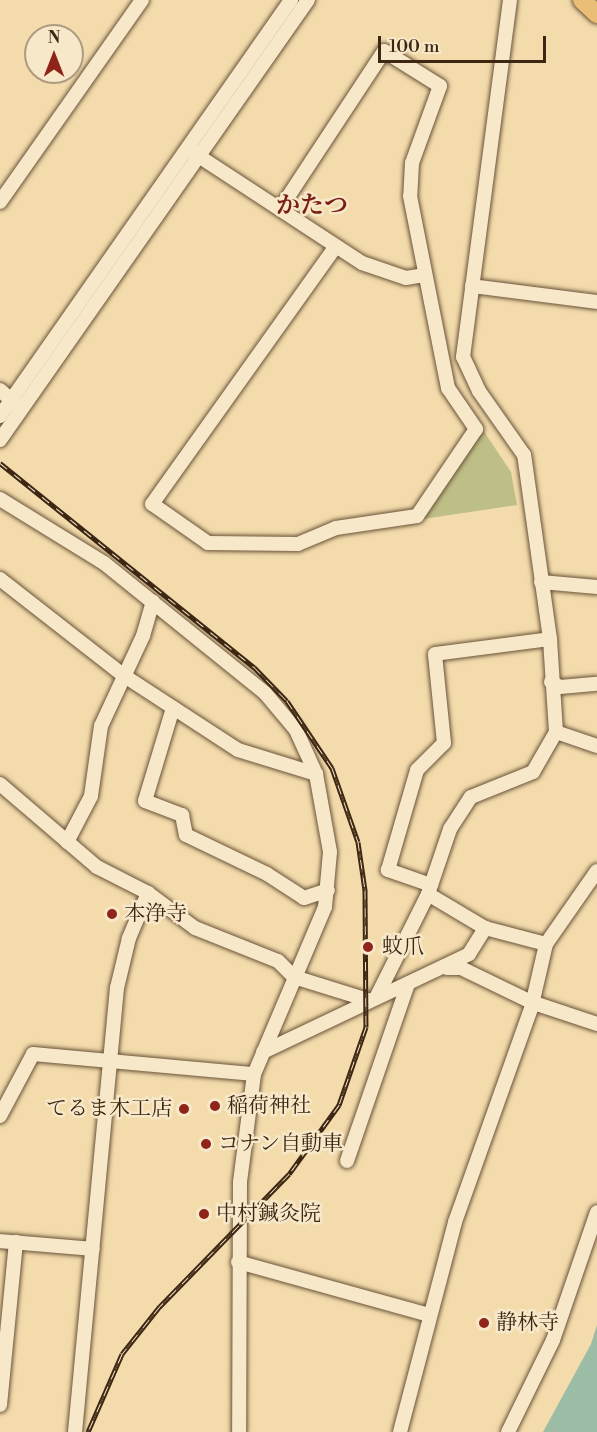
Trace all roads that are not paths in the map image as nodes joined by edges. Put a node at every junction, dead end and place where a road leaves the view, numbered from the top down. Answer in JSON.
{"nodes":[{"id":1,"x":142,"y":0,"type":"edge"},
{"id":2,"x":291,"y":0,"type":"edge"},
{"id":3,"x":308,"y":0,"type":"edge"},
{"id":4,"x":510,"y":0,"type":"edge"},
{"id":5,"x":582,"y":0,"type":"edge"},
{"id":6,"x":597,"y":14,"type":"edge"},
{"id":7,"x":195,"y":153,"type":"junction"},
{"id":8,"x":0,"y":202,"type":"edge"},
{"id":9,"x":280,"y":209,"type":"junction"},
{"id":10,"x":335,"y":247,"type":"junction"},
{"id":11,"x":424,"y":275,"type":"junction"},
{"id":12,"x":472,"y":285,"type":"junction"},
{"id":13,"x":597,"y":302,"type":"edge"},
{"id":14,"x":0,"y":390,"type":"edge"},
{"id":15,"x":17,"y":405,"type":"junction"},
{"id":16,"x":0,"y":416,"type":"edge"},
{"id":17,"x":0,"y":440,"type":"edge"},
{"id":18,"x":0,"y":498,"type":"edge"},
{"id":19,"x":0,"y":579,"type":"edge"},
{"id":20,"x":541,"y":582,"type":"junction"},
{"id":21,"x":597,"y":587,"type":"edge"},
{"id":22,"x":153,"y":601,"type":"junction"},
{"id":23,"x":550,"y":639,"type":"junction"},
{"id":24,"x":125,"y":676,"type":"junction"},
{"id":25,"x":551,"y":682,"type":"junction"},
{"id":26,"x":597,"y":684,"type":"edge"},
{"id":27,"x":173,"y":708,"type":"junction"},
{"id":28,"x":556,"y":732,"type":"junction"},
{"id":29,"x":597,"y":746,"type":"edge"},
{"id":30,"x":316,"y":774,"type":"junction"},
{"id":31,"x":0,"y":784,"type":"edge"},
{"id":32,"x":67,"y":842,"type":"junction"},
{"id":33,"x":597,"y":871,"type":"edge"},
{"id":34,"x":328,"y":890,"type":"junction"},
{"id":35,"x":429,"y":890,"type":"junction"},
{"id":36,"x":148,"y":893,"type":"junction"},
{"id":37,"x":485,"y":928,"type":"junction"},
{"id":38,"x":546,"y":944,"type":"junction"},
{"id":39,"x":447,"y":968,"type":"junction"},
{"id":40,"x":294,"y":977,"type":"junction"},
{"id":41,"x":408,"y":984,"type":"junction"},
{"id":42,"x":373,"y":998,"type":"junction"},
{"id":43,"x":531,"y":1002,"type":"junction"},
{"id":44,"x":597,"y":1024,"type":"edge"},
{"id":45,"x":263,"y":1052,"type":"junction"},
{"id":46,"x":110,"y":1060,"type":"junction"},
{"id":47,"x":254,"y":1074,"type":"junction"},
{"id":48,"x":0,"y":1116,"type":"edge"},
{"id":49,"x":347,"y":1161,"type":"dead end"},
{"id":50,"x":597,"y":1212,"type":"edge"},
{"id":51,"x":0,"y":1241,"type":"edge"},
{"id":52,"x":16,"y":1242,"type":"junction"},
{"id":53,"x":93,"y":1249,"type":"junction"},
{"id":54,"x":238,"y":1262,"type":"junction"},
{"id":55,"x":429,"y":1315,"type":"junction"},
{"id":56,"x":0,"y":1405,"type":"edge"},
{"id":57,"x":75,"y":1432,"type":"edge"},
{"id":58,"x":239,"y":1432,"type":"edge"},
{"id":59,"x":400,"y":1432,"type":"edge"},
{"id":60,"x":508,"y":1432,"type":"edge"}],
"edges":[{"from":1,"to":8,"type":"street"},
{"from":2,"to":7,"type":"street"},
{"from":3,"to":7,"type":"street"},
{"from":4,"to":12,"type":"street"},
{"from":5,"to":6,"type":"main road"},
{"from":7,"to":9,"type":"street"},
{"from":7,"to":15,"type":"street"},
{"from":9,"to":10,"type":"street"},
{"from":9,"to":11,"type":"street"},
{"from":10,"to":11,"type":"street"},
{"from":10,"to":11,"type":"street"},
{"from":12,"to":13,"type":"street"},
{"from":12,"to":20,"type":"street"},
{"from":14,"to":15,"type":"street"},
{"from":15,"to":16,"type":"street"},
{"from":15,"to":17,"type":"street"},
{"from":18,"to":22,"type":"street"},
{"from":19,"to":24,"type":"street"},
{"from":20,"to":21,"type":"street"},
{"from":20,"to":23,"type":"street"},
{"from":22,"to":24,"type":"street"},
{"from":22,"to":30,"type":"street"},
{"from":23,"to":25,"type":"street"},
{"from":23,"to":35,"type":"street"},
{"from":24,"to":27,"type":"street"},
{"from":24,"to":32,"type":"street"},
{"from":25,"to":26,"type":"street"},
{"from":25,"to":28,"type":"street"},
{"from":27,"to":30,"type":"street"},
{"from":27,"to":34,"type":"street"},
{"from":28,"to":29,"type":"street"},
{"from":28,"to":35,"type":"street"},
{"from":30,"to":34,"type":"street"},
{"from":31,"to":32,"type":"street"},
{"from":32,"to":36,"type":"street"},
{"from":33,"to":38,"type":"street"},
{"from":34,"to":40,"type":"street"},
{"from":35,"to":37,"type":"street"},
{"from":35,"to":42,"type":"street"},
{"from":36,"to":40,"type":"street"},
{"from":36,"to":46,"type":"street"},
{"from":37,"to":38,"type":"street"},
{"from":37,"to":39,"type":"street"},
{"from":38,"to":43,"type":"street"},
{"from":39,"to":41,"type":"street"},
{"from":39,"to":43,"type":"street"},
{"from":40,"to":42,"type":"street"},
{"from":40,"to":45,"type":"street"},
{"from":41,"to":42,"type":"street"},
{"from":41,"to":49,"type":"street"},
{"from":42,"to":45,"type":"street"},
{"from":43,"to":44,"type":"street"},
{"from":43,"to":55,"type":"street"},
{"from":45,"to":47,"type":"street"},
{"from":46,"to":47,"type":"street"},
{"from":46,"to":48,"type":"street"},
{"from":46,"to":53,"type":"street"},
{"from":47,"to":54,"type":"street"},
{"from":50,"to":60,"type":"street"},
{"from":51,"to":52,"type":"street"},
{"from":52,"to":53,"type":"street"},
{"from":52,"to":56,"type":"street"},
{"from":53,"to":57,"type":"street"},
{"from":54,"to":55,"type":"street"},
{"from":54,"to":58,"type":"street"},
{"from":55,"to":59,"type":"street"}]}
